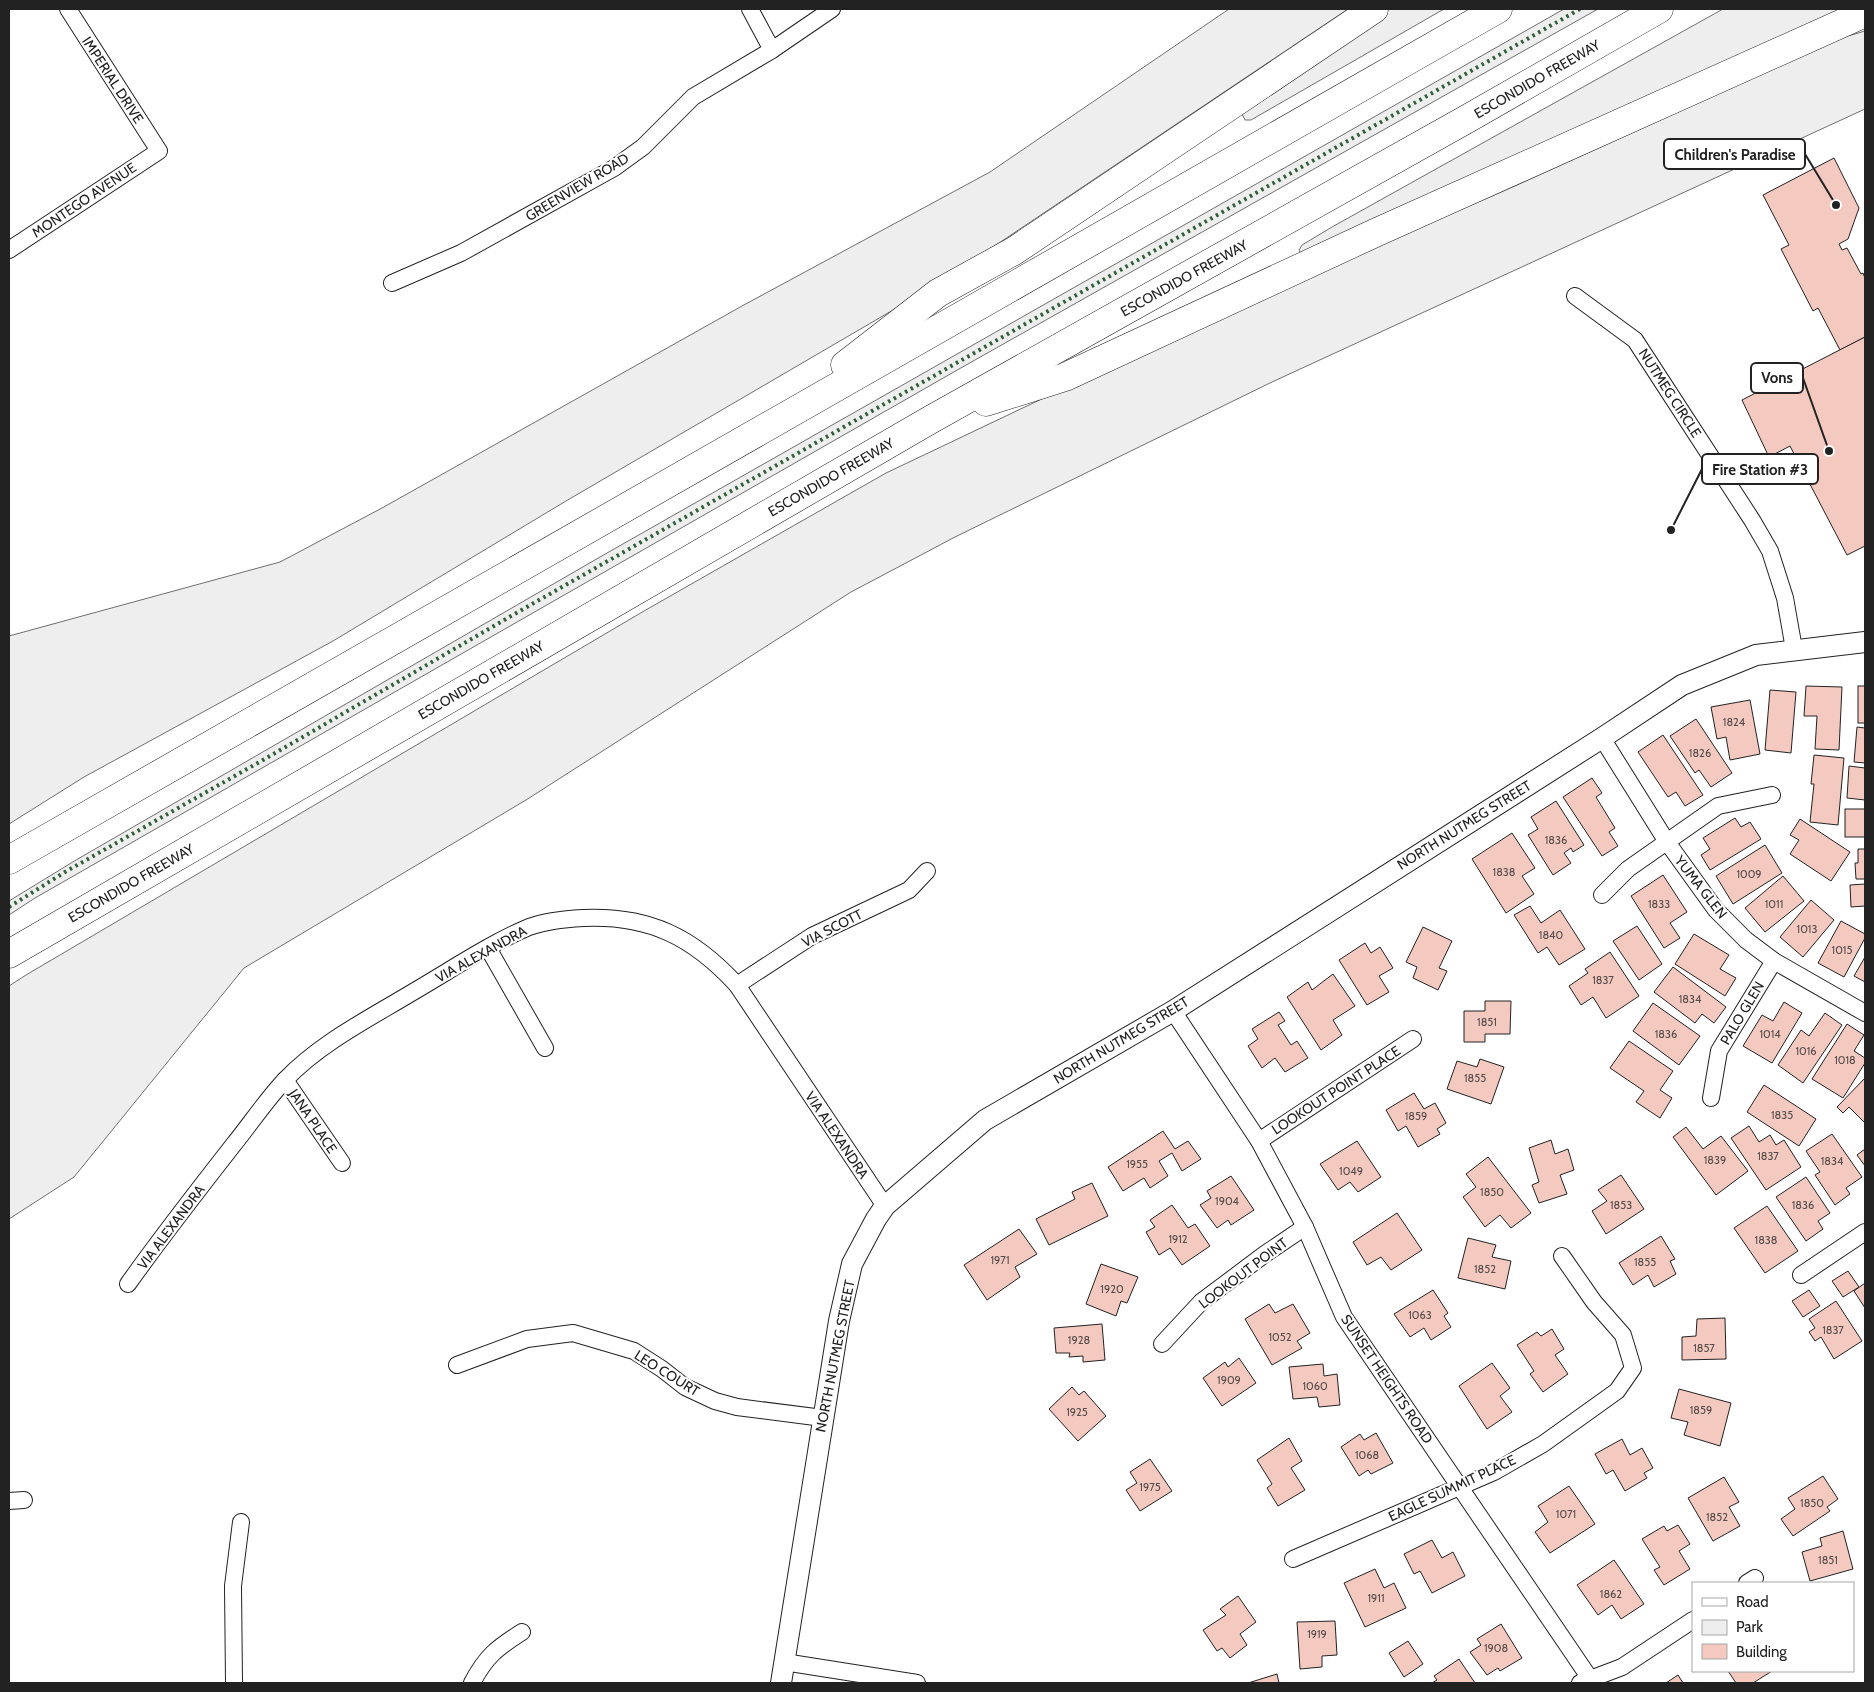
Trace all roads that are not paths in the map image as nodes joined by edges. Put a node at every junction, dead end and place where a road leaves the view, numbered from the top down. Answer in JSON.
{"nodes":[{"id":1,"x":68,"y":9,"type":"edge"},
{"id":2,"x":750,"y":9,"type":"edge"},
{"id":3,"x":832,"y":9,"type":"edge"},
{"id":4,"x":1374,"y":9,"type":"edge"},
{"id":5,"x":1498,"y":9,"type":"edge"},
{"id":6,"x":1659,"y":9,"type":"edge"},
{"id":7,"x":1865,"y":13,"type":"edge"},
{"id":8,"x":772,"y":50,"type":"junction"},
{"id":9,"x":159,"y":151,"type":"joint"},
{"id":10,"x":9,"y":250,"type":"edge"},
{"id":11,"x":392,"y":283,"type":"dead end"},
{"id":12,"x":1575,"y":296,"type":"dead end"},
{"id":13,"x":930,"y":420,"type":"junction"},
{"id":14,"x":770,"y":424,"type":"junction"},
{"id":15,"x":1865,"y":642,"type":"edge"},
{"id":16,"x":1794,"y":649,"type":"junction"},
{"id":17,"x":1602,"y":738,"type":"junction"},
{"id":18,"x":1772,"y":796,"type":"dead end"},
{"id":19,"x":1667,"y":842,"type":"junction"},
{"id":20,"x":9,"y":860,"type":"edge"},
{"id":21,"x":927,"y":871,"type":"dead end"},
{"id":22,"x":1602,"y":895,"type":"dead end"},
{"id":23,"x":488,"y":948,"type":"junction"},
{"id":24,"x":9,"y":954,"type":"edge"},
{"id":25,"x":1774,"y":961,"type":"junction"},
{"id":26,"x":738,"y":985,"type":"junction"},
{"id":27,"x":1172,"y":1011,"type":"junction"},
{"id":28,"x":1865,"y":1013,"type":"edge"},
{"id":29,"x":1414,"y":1040,"type":"dead end"},
{"id":30,"x":545,"y":1048,"type":"dead end"},
{"id":31,"x":285,"y":1080,"type":"junction"},
{"id":32,"x":1712,"y":1098,"type":"dead end"},
{"id":33,"x":1259,"y":1141,"type":"junction"},
{"id":34,"x":342,"y":1163,"type":"dead end"},
{"id":35,"x":885,"y":1206,"type":"junction"},
{"id":36,"x":1305,"y":1227,"type":"junction"},
{"id":37,"x":1865,"y":1232,"type":"edge"},
{"id":38,"x":1562,"y":1256,"type":"dead end"},
{"id":39,"x":1801,"y":1275,"type":"dead end"},
{"id":40,"x":128,"y":1284,"type":"dead end"},
{"id":41,"x":1162,"y":1344,"type":"dead end"},
{"id":42,"x":457,"y":1365,"type":"dead end"},
{"id":43,"x":823,"y":1418,"type":"junction"},
{"id":44,"x":1460,"y":1487,"type":"junction"},
{"id":45,"x":241,"y":1522,"type":"dead end"},
{"id":46,"x":1292,"y":1559,"type":"dead end"},
{"id":47,"x":1692,"y":1621,"type":"edge"},
{"id":48,"x":522,"y":1632,"type":"dead end"},
{"id":49,"x":784,"y":1662,"type":"junction"},
{"id":50,"x":1588,"y":1682,"type":"edge"},
{"id":51,"x":234,"y":1683,"type":"edge"},
{"id":52,"x":472,"y":1683,"type":"edge"},
{"id":53,"x":781,"y":1683,"type":"edge"},
{"id":54,"x":917,"y":1683,"type":"edge"}],
"edges":[{"from":1,"to":9,"type":"street","name":"IMPERIAL DRIVE"},
{"from":2,"to":8,"type":"street"},
{"from":3,"to":8,"type":"street","name":"GREENVIEW ROAD"},
{"from":4,"to":14,"type":"highway"},
{"from":5,"to":14,"type":"highway"},
{"from":6,"to":13,"type":"highway","name":"ESCONDIDO FREEWAY"},
{"from":7,"to":13,"type":"highway"},
{"from":8,"to":11,"type":"street","name":"GREENVIEW ROAD"},
{"from":9,"to":10,"type":"street","name":"MONTEGO AVENUE"},
{"from":12,"to":16,"type":"street","name":"NUTMEG CIRCLE"},
{"from":13,"to":24,"type":"highway","name":"ESCONDIDO FREEWAY"},
{"from":14,"to":20,"type":"highway"},
{"from":15,"to":16,"type":"street","name":"NORTH NUTMEG STREET"},
{"from":16,"to":17,"type":"street","name":"NORTH NUTMEG STREET"},
{"from":17,"to":19,"type":"street","name":"YUMA GLEN"},
{"from":17,"to":27,"type":"street","name":"NORTH NUTMEG STREET"},
{"from":18,"to":19,"type":"street"},
{"from":19,"to":22,"type":"street"},
{"from":19,"to":25,"type":"street","name":"YUMA GLEN"},
{"from":21,"to":26,"type":"street","name":"VIA SCOTT"},
{"from":23,"to":26,"type":"street","name":"VIA ALEXANDRA"},
{"from":23,"to":30,"type":"street"},
{"from":23,"to":31,"type":"street","name":"VIA ALEXANDRA"},
{"from":25,"to":28,"type":"street","name":"YUMA GLEN"},
{"from":25,"to":32,"type":"street","name":"PALO GLEN"},
{"from":26,"to":35,"type":"street","name":"VIA ALEXANDRA"},
{"from":27,"to":33,"type":"street","name":"SUNSET HEIGHTS ROAD"},
{"from":27,"to":35,"type":"street","name":"NORTH NUTMEG STREET"},
{"from":29,"to":33,"type":"street","name":"LOOKOUT POINT PLACE"},
{"from":31,"to":34,"type":"street","name":"JANA PLACE"},
{"from":31,"to":40,"type":"street","name":"VIA ALEXANDRA"},
{"from":33,"to":36,"type":"street","name":"SUNSET HEIGHTS ROAD"},
{"from":35,"to":43,"type":"street","name":"NORTH NUTMEG STREET"},
{"from":36,"to":41,"type":"street","name":"LOOKOUT POINT"},
{"from":36,"to":44,"type":"street","name":"SUNSET HEIGHTS ROAD"},
{"from":37,"to":39,"type":"street"},
{"from":38,"to":44,"type":"street","name":"EAGLE SUMMIT PLACE"},
{"from":42,"to":43,"type":"street","name":"LEO COURT"},
{"from":43,"to":49,"type":"street","name":"NORTH NUTMEG STREET"},
{"from":44,"to":46,"type":"street","name":"EAGLE SUMMIT PLACE"},
{"from":44,"to":50,"type":"street","name":"SUNSET HEIGHTS ROAD"},
{"from":45,"to":51,"type":"street"},
{"from":47,"to":50,"type":"street"},
{"from":48,"to":52,"type":"street"},
{"from":49,"to":53,"type":"street","name":"NORTH NUTMEG STREET"},
{"from":49,"to":54,"type":"street"}]}
